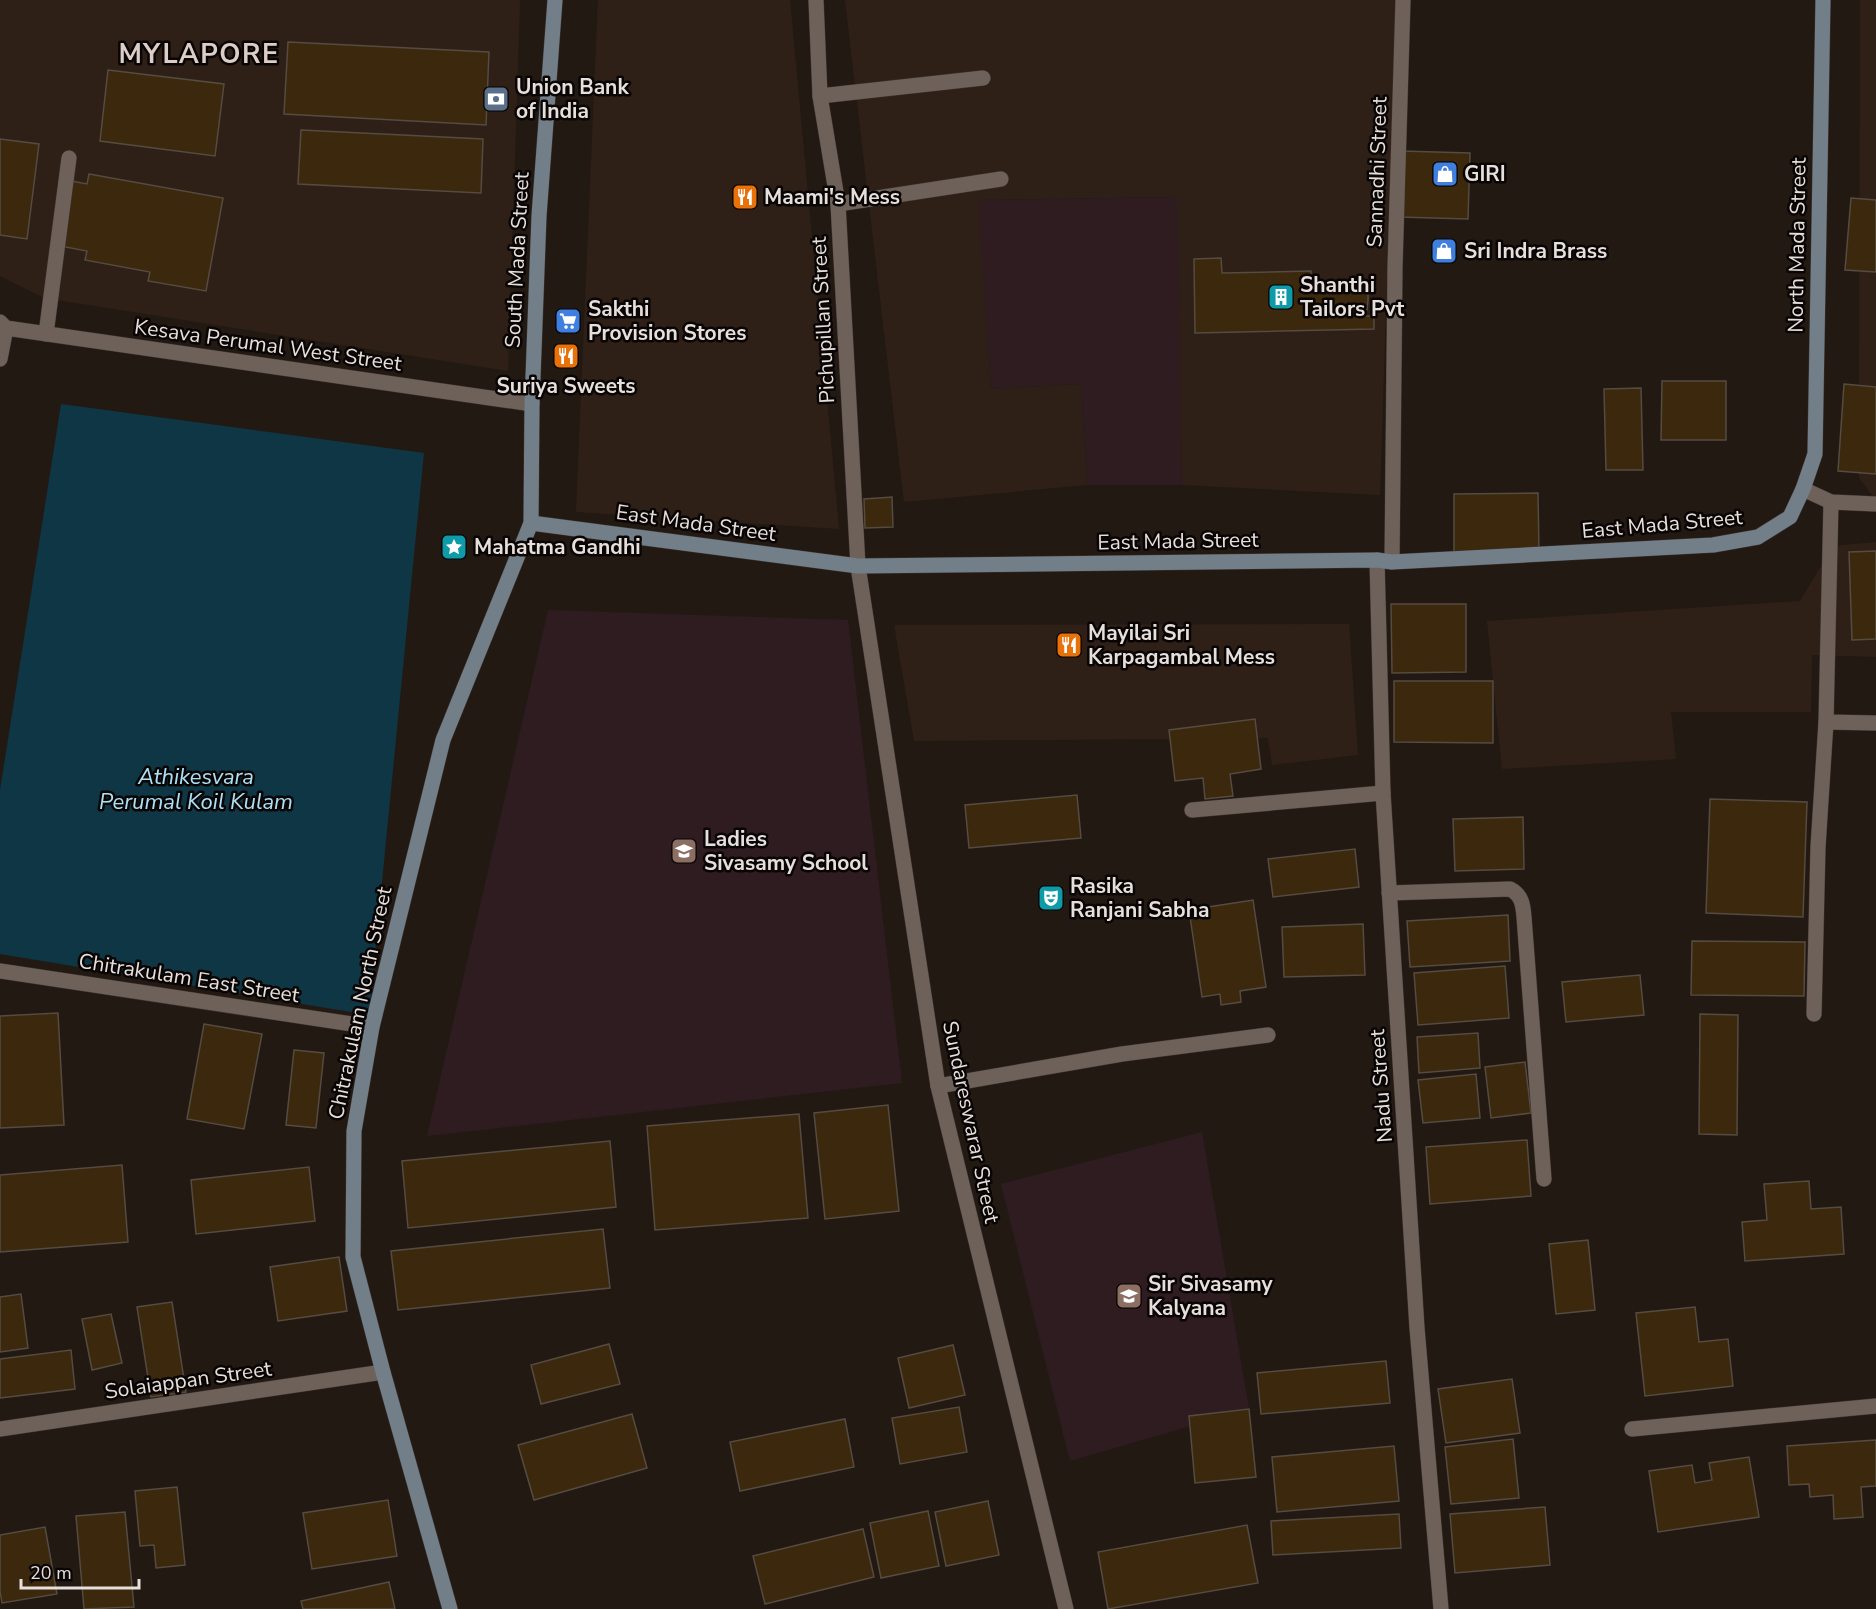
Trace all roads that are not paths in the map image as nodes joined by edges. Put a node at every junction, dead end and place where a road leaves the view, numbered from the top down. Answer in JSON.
{"nodes":[{"id":1,"x":555,"y":0,"type":"edge"},
{"id":2,"x":816,"y":0,"type":"edge"},
{"id":3,"x":1403,"y":0,"type":"edge"},
{"id":4,"x":1823,"y":0,"type":"edge"},
{"id":5,"x":983,"y":78,"type":"dead end"},
{"id":6,"x":820,"y":96,"type":"junction"},
{"id":7,"x":69,"y":158,"type":"dead end"},
{"id":8,"x":1001,"y":179,"type":"dead end"},
{"id":9,"x":838,"y":204,"type":"junction"},
{"id":10,"x":3,"y":325,"type":"edge"},
{"id":11,"x":46,"y":334,"type":"junction"},
{"id":12,"x":0,"y":359,"type":"edge"},
{"id":13,"x":532,"y":404,"type":"junction"},
{"id":14,"x":1803,"y":489,"type":"junction"},
{"id":15,"x":1831,"y":502,"type":"junction"},
{"id":16,"x":1876,"y":504,"type":"edge"},
{"id":17,"x":531,"y":523,"type":"junction"},
{"id":18,"x":1384,"y":561,"type":"junction"},
{"id":19,"x":858,"y":566,"type":"junction"},
{"id":20,"x":1826,"y":722,"type":"junction"},
{"id":21,"x":1876,"y":723,"type":"edge"},
{"id":22,"x":1383,"y":793,"type":"junction"},
{"id":23,"x":1192,"y":810,"type":"dead end"},
{"id":24,"x":1389,"y":892,"type":"junction"},
{"id":25,"x":0,"y":971,"type":"edge"},
{"id":26,"x":1814,"y":1014,"type":"dead end"},
{"id":27,"x":372,"y":1027,"type":"junction"},
{"id":28,"x":1268,"y":1035,"type":"dead end"},
{"id":29,"x":938,"y":1086,"type":"junction"},
{"id":30,"x":1544,"y":1179,"type":"dead end"},
{"id":31,"x":383,"y":1372,"type":"junction"},
{"id":32,"x":1876,"y":1406,"type":"edge"},
{"id":33,"x":0,"y":1429,"type":"edge"},
{"id":34,"x":1632,"y":1429,"type":"dead end"},
{"id":35,"x":450,"y":1609,"type":"edge"},
{"id":36,"x":1066,"y":1609,"type":"edge"},
{"id":37,"x":1441,"y":1609,"type":"edge"}],
"edges":[{"from":1,"to":13,"type":"street","name":"South Mada Street"},
{"from":2,"to":6,"type":"street","name":"Pichupillan Street"},
{"from":3,"to":18,"type":"street","name":"Sannadhi Street"},
{"from":4,"to":14,"type":"street","name":"North Mada Street"},
{"from":5,"to":6,"type":"street"},
{"from":6,"to":9,"type":"street","name":"Pichupillan Street"},
{"from":7,"to":11,"type":"street"},
{"from":8,"to":9,"type":"street"},
{"from":9,"to":19,"type":"street","name":"Pichupillan Street"},
{"from":10,"to":11,"type":"street","name":"Kesava Perumal West Street"},
{"from":10,"to":12,"type":"street"},
{"from":11,"to":13,"type":"street","name":"Kesava Perumal West Street"},
{"from":13,"to":17,"type":"street","name":"South Mada Street"},
{"from":14,"to":15,"type":"street"},
{"from":14,"to":18,"type":"street","name":"East Mada Street"},
{"from":15,"to":16,"type":"street"},
{"from":15,"to":20,"type":"street"},
{"from":17,"to":19,"type":"street","name":"East Mada Street"},
{"from":17,"to":27,"type":"street","name":"Chitrakulam North Street"},
{"from":18,"to":19,"type":"street","name":"East Mada Street"},
{"from":18,"to":22,"type":"street","name":"Nadu Street"},
{"from":19,"to":29,"type":"street","name":"Sundareswarar Street"},
{"from":20,"to":21,"type":"street"},
{"from":20,"to":26,"type":"street"},
{"from":22,"to":23,"type":"street"},
{"from":22,"to":24,"type":"street","name":"Nadu Street"},
{"from":24,"to":30,"type":"street"},
{"from":24,"to":37,"type":"street","name":"Nadu Street"},
{"from":25,"to":27,"type":"street","name":"Chitrakulam East Street"},
{"from":27,"to":31,"type":"street","name":"Chitrakulam North Street"},
{"from":28,"to":29,"type":"street"},
{"from":29,"to":36,"type":"street","name":"Sundareswarar Street"},
{"from":31,"to":33,"type":"street","name":"Solaiappan Street"},
{"from":31,"to":35,"type":"street","name":"Chitrakulam North Street"},
{"from":32,"to":34,"type":"street"}]}
